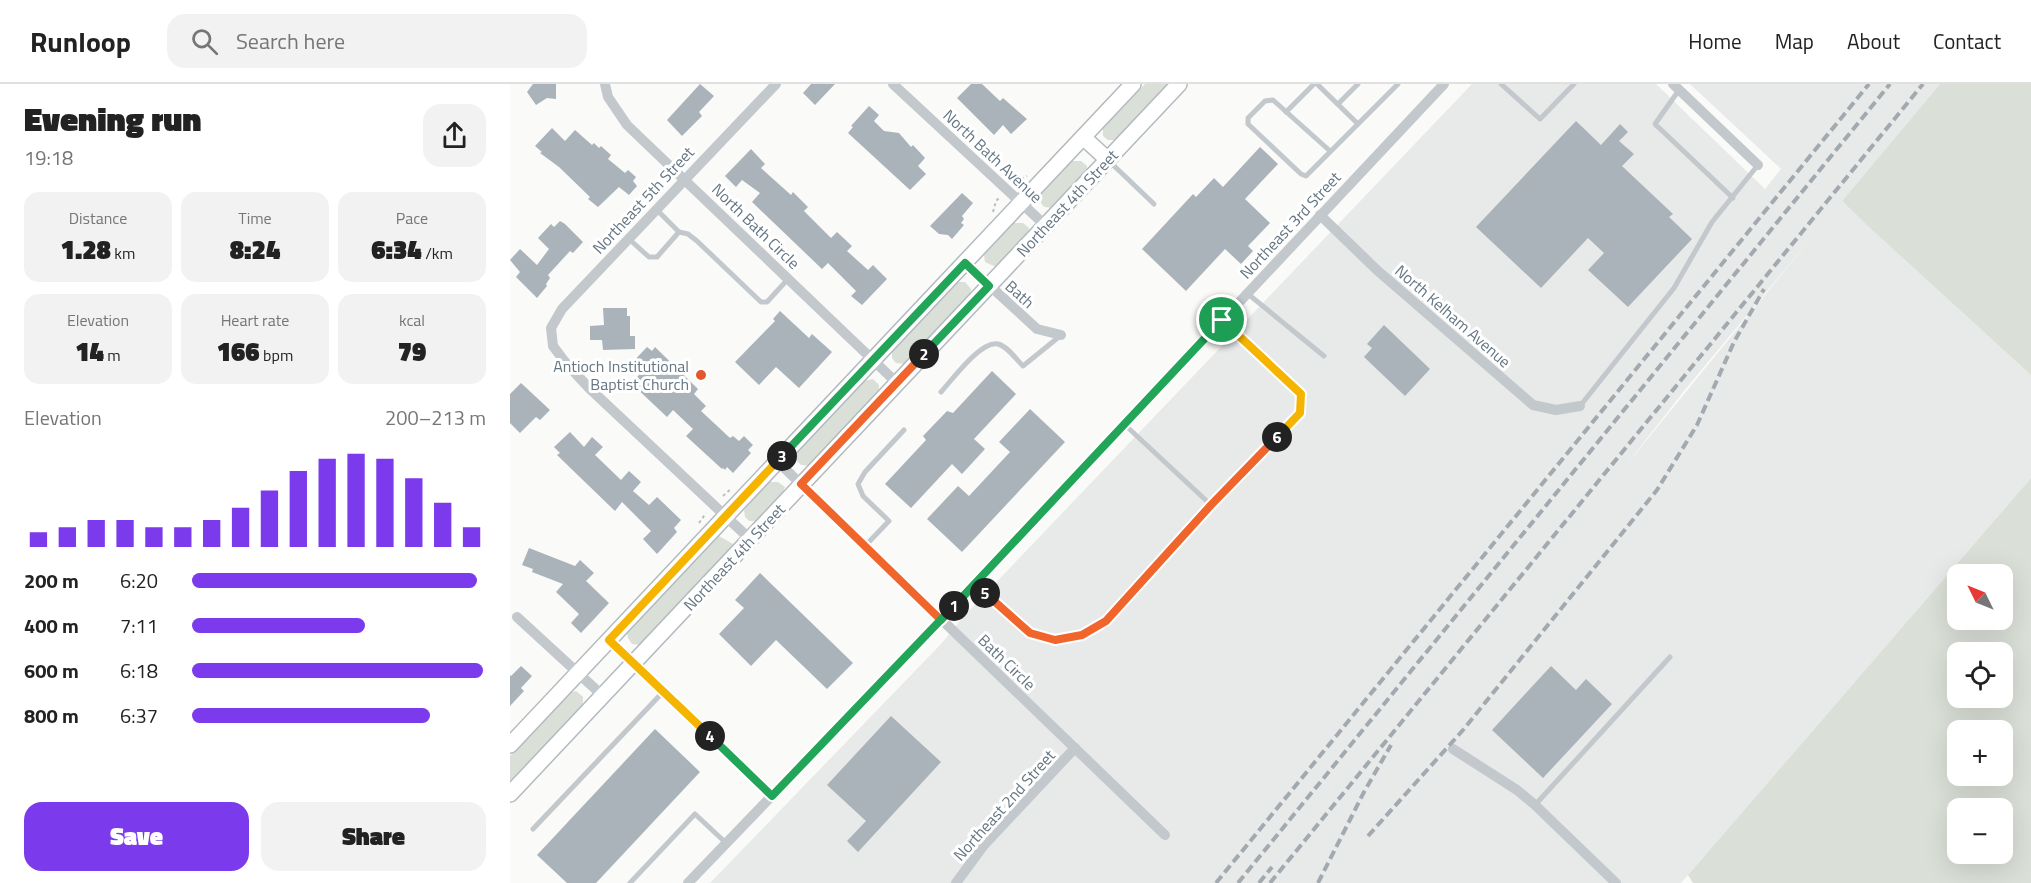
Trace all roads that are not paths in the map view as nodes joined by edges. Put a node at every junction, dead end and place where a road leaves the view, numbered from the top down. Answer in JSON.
{"nodes":[{"id":1,"x":605,"y":84,"type":"edge"},
{"id":2,"x":776,"y":84,"type":"edge"},
{"id":3,"x":893,"y":84,"type":"edge"},
{"id":4,"x":1133,"y":84,"type":"edge"},
{"id":5,"x":1179,"y":84,"type":"edge"},
{"id":6,"x":1316,"y":84,"type":"edge"},
{"id":7,"x":1358,"y":84,"type":"edge"},
{"id":8,"x":1398,"y":84,"type":"edge"},
{"id":9,"x":1444,"y":84,"type":"edge"},
{"id":10,"x":1501,"y":84,"type":"edge"},
{"id":11,"x":1574,"y":84,"type":"edge"},
{"id":12,"x":1676,"y":87,"type":"edge"},
{"id":13,"x":1338,"y":104,"type":"junction"},
{"id":14,"x":1286,"y":112,"type":"junction"},
{"id":15,"x":1358,"y":123,"type":"junction"},
{"id":16,"x":1083,"y":137,"type":"junction"},
{"id":17,"x":1330,"y":151,"type":"junction"},
{"id":18,"x":1108,"y":160,"type":"junction"},
{"id":19,"x":1758,"y":165,"type":"joint"},
{"id":20,"x":684,"y":178,"type":"junction"},
{"id":21,"x":1733,"y":198,"type":"junction"},
{"id":22,"x":1021,"y":203,"type":"junction"},
{"id":23,"x":1154,"y":204,"type":"dead end"},
{"id":24,"x":656,"y":209,"type":"junction"},
{"id":25,"x":1320,"y":215,"type":"junction"},
{"id":26,"x":1046,"y":226,"type":"junction"},
{"id":27,"x":679,"y":232,"type":"junction"},
{"id":28,"x":628,"y":238,"type":"junction"},
{"id":29,"x":965,"y":263,"type":"junction"},
{"id":30,"x":788,"y":279,"type":"junction"},
{"id":31,"x":989,"y":286,"type":"junction"},
{"id":32,"x":1247,"y":293,"type":"junction"},
{"id":33,"x":1222,"y":320,"type":"junction"},
{"id":34,"x":1061,"y":335,"type":"joint"},
{"id":35,"x":1324,"y":356,"type":"dead end"},
{"id":36,"x":873,"y":360,"type":"junction"},
{"id":37,"x":897,"y":383,"type":"junction"},
{"id":38,"x":941,"y":392,"type":"dead end"},
{"id":39,"x":1580,"y":406,"type":"joint"},
{"id":40,"x":1124,"y":424,"type":"junction"},
{"id":41,"x":904,"y":430,"type":"dead end"},
{"id":42,"x":777,"y":461,"type":"junction"},
{"id":43,"x":801,"y":484,"type":"junction"},
{"id":44,"x":1211,"y":505,"type":"junction"},
{"id":45,"x":725,"y":516,"type":"junction"},
{"id":46,"x":750,"y":540,"type":"junction"},
{"id":47,"x":865,"y":546,"type":"junction"},
{"id":48,"x":975,"y":584,"type":"junction"},
{"id":49,"x":517,"y":617,"type":"dead end"},
{"id":50,"x":941,"y":620,"type":"junction"},
{"id":51,"x":609,"y":640,"type":"junction"},
{"id":52,"x":1670,"y":657,"type":"dead end"},
{"id":53,"x":634,"y":664,"type":"junction"},
{"id":54,"x":578,"y":673,"type":"junction"},
{"id":55,"x":663,"y":692,"type":"junction"},
{"id":56,"x":603,"y":696,"type":"junction"},
{"id":57,"x":510,"y":745,"type":"edge"},
{"id":58,"x":1075,"y":748,"type":"junction"},
{"id":59,"x":1453,"y":749,"type":"dead end"},
{"id":60,"x":510,"y":794,"type":"edge"},
{"id":61,"x":772,"y":796,"type":"junction"},
{"id":62,"x":1536,"y":805,"type":"junction"},
{"id":63,"x":533,"y":829,"type":"dead end"},
{"id":64,"x":1166,"y":835,"type":"dead end"},
{"id":65,"x":726,"y":843,"type":"junction"},
{"id":66,"x":630,"y":883,"type":"edge"},
{"id":67,"x":688,"y":883,"type":"edge"},
{"id":68,"x":956,"y":883,"type":"edge"},
{"id":69,"x":1616,"y":883,"type":"edge"}],
"edges":[{"from":1,"to":20,"type":"street","name":"North Bath Circle"},
{"from":2,"to":20,"type":"street","name":"Northeast 5th Street"},
{"from":3,"to":22,"type":"street","name":"North Bath Avenue"},
{"from":4,"to":16,"type":"main road","name":"Northeast 4th Street"},
{"from":5,"to":18,"type":"main road","name":"Northeast 4th Street"},
{"from":6,"to":13,"type":"lane"},
{"from":6,"to":14,"type":"lane"},
{"from":7,"to":13,"type":"lane"},
{"from":8,"to":15,"type":"lane"},
{"from":9,"to":25,"type":"street","name":"Northeast 3rd Street"},
{"from":10,"to":11,"type":"lane"},
{"from":12,"to":19,"type":"street"},
{"from":12,"to":21,"type":"lane"},
{"from":13,"to":15,"type":"lane"},
{"from":14,"to":17,"type":"lane"},
{"from":14,"to":17,"type":"lane"},
{"from":15,"to":17,"type":"lane"},
{"from":16,"to":18,"type":"main road"},
{"from":16,"to":22,"type":"main road","name":"Northeast 4th Street"},
{"from":18,"to":23,"type":"lane"},
{"from":18,"to":26,"type":"main road","name":"Northeast 4th Street"},
{"from":19,"to":21,"type":"lane"},
{"from":20,"to":24,"type":"street","name":"Northeast 5th Street"},
{"from":20,"to":30,"type":"street","name":"North Bath Circle"},
{"from":21,"to":39,"type":"lane"},
{"from":22,"to":26,"type":"street","name":"North Bath Avenue"},
{"from":22,"to":29,"type":"main road","name":"Northeast 4th Street"},
{"from":24,"to":27,"type":"lane"},
{"from":24,"to":28,"type":"street","name":"Northeast 5th Street"},
{"from":25,"to":32,"type":"street","name":"Northeast 3rd Street"},
{"from":25,"to":39,"type":"street","name":"North Kelham Avenue"},
{"from":26,"to":31,"type":"main road","name":"Northeast 4th Street"},
{"from":27,"to":28,"type":"lane"},
{"from":27,"to":30,"type":"lane"},
{"from":28,"to":45,"type":"street","name":"Northeast 5th Street"},
{"from":29,"to":31,"type":"street","name":"Bath"},
{"from":29,"to":36,"type":"main road","name":"Northeast 4th Street"},
{"from":30,"to":36,"type":"street","name":"North Bath Circle"},
{"from":31,"to":34,"type":"street","name":"Bath"},
{"from":31,"to":37,"type":"main road","name":"Northeast 4th Street"},
{"from":32,"to":33,"type":"street","name":"Northeast 3rd Street"},
{"from":32,"to":35,"type":"lane"},
{"from":33,"to":40,"type":"street","name":"Northeast 3rd Street"},
{"from":33,"to":44,"type":"lane"},
{"from":34,"to":38,"type":"lane"},
{"from":36,"to":37,"type":"street","name":"North Bath Circle"},
{"from":36,"to":42,"type":"main road","name":"Northeast 4th Street"},
{"from":37,"to":43,"type":"main road","name":"Northeast 4th Street"},
{"from":40,"to":44,"type":"lane"},
{"from":40,"to":48,"type":"street","name":"Northeast 3rd Street"},
{"from":41,"to":47,"type":"lane"},
{"from":42,"to":43,"type":"street","name":"Bath Circle"},
{"from":42,"to":45,"type":"main road","name":"Northeast 4th Street"},
{"from":43,"to":46,"type":"main road","name":"Northeast 4th Street"},
{"from":43,"to":47,"type":"street","name":"Bath Circle"},
{"from":44,"to":48,"type":"lane"},
{"from":45,"to":46,"type":"street"},
{"from":45,"to":51,"type":"main road","name":"Northeast 4th Street"},
{"from":46,"to":53,"type":"main road","name":"Northeast 4th Street"},
{"from":47,"to":50,"type":"street","name":"Bath Circle"},
{"from":48,"to":50,"type":"street","name":"Northeast 3rd Street"},
{"from":49,"to":54,"type":"street"},
{"from":50,"to":58,"type":"street","name":"Bath Circle"},
{"from":50,"to":61,"type":"street","name":"Northeast 3rd Street"},
{"from":51,"to":53,"type":"street"},
{"from":51,"to":54,"type":"main road","name":"Northeast 4th Street"},
{"from":52,"to":62,"type":"lane"},
{"from":53,"to":55,"type":"street"},
{"from":53,"to":56,"type":"main road","name":"Northeast 4th Street"},
{"from":54,"to":56,"type":"street"},
{"from":54,"to":57,"type":"main road","name":"Northeast 4th Street"},
{"from":55,"to":61,"type":"street"},
{"from":55,"to":63,"type":"lane"},
{"from":56,"to":60,"type":"main road","name":"Northeast 4th Street"},
{"from":58,"to":64,"type":"street","name":"Bath Circle"},
{"from":58,"to":68,"type":"street","name":"Northeast 2nd Street"},
{"from":59,"to":62,"type":"street"},
{"from":61,"to":65,"type":"street","name":"Northeast 3rd Street"},
{"from":62,"to":69,"type":"street"},
{"from":65,"to":66,"type":"lane"},
{"from":65,"to":67,"type":"street","name":"Northeast 3rd Street"}]}
